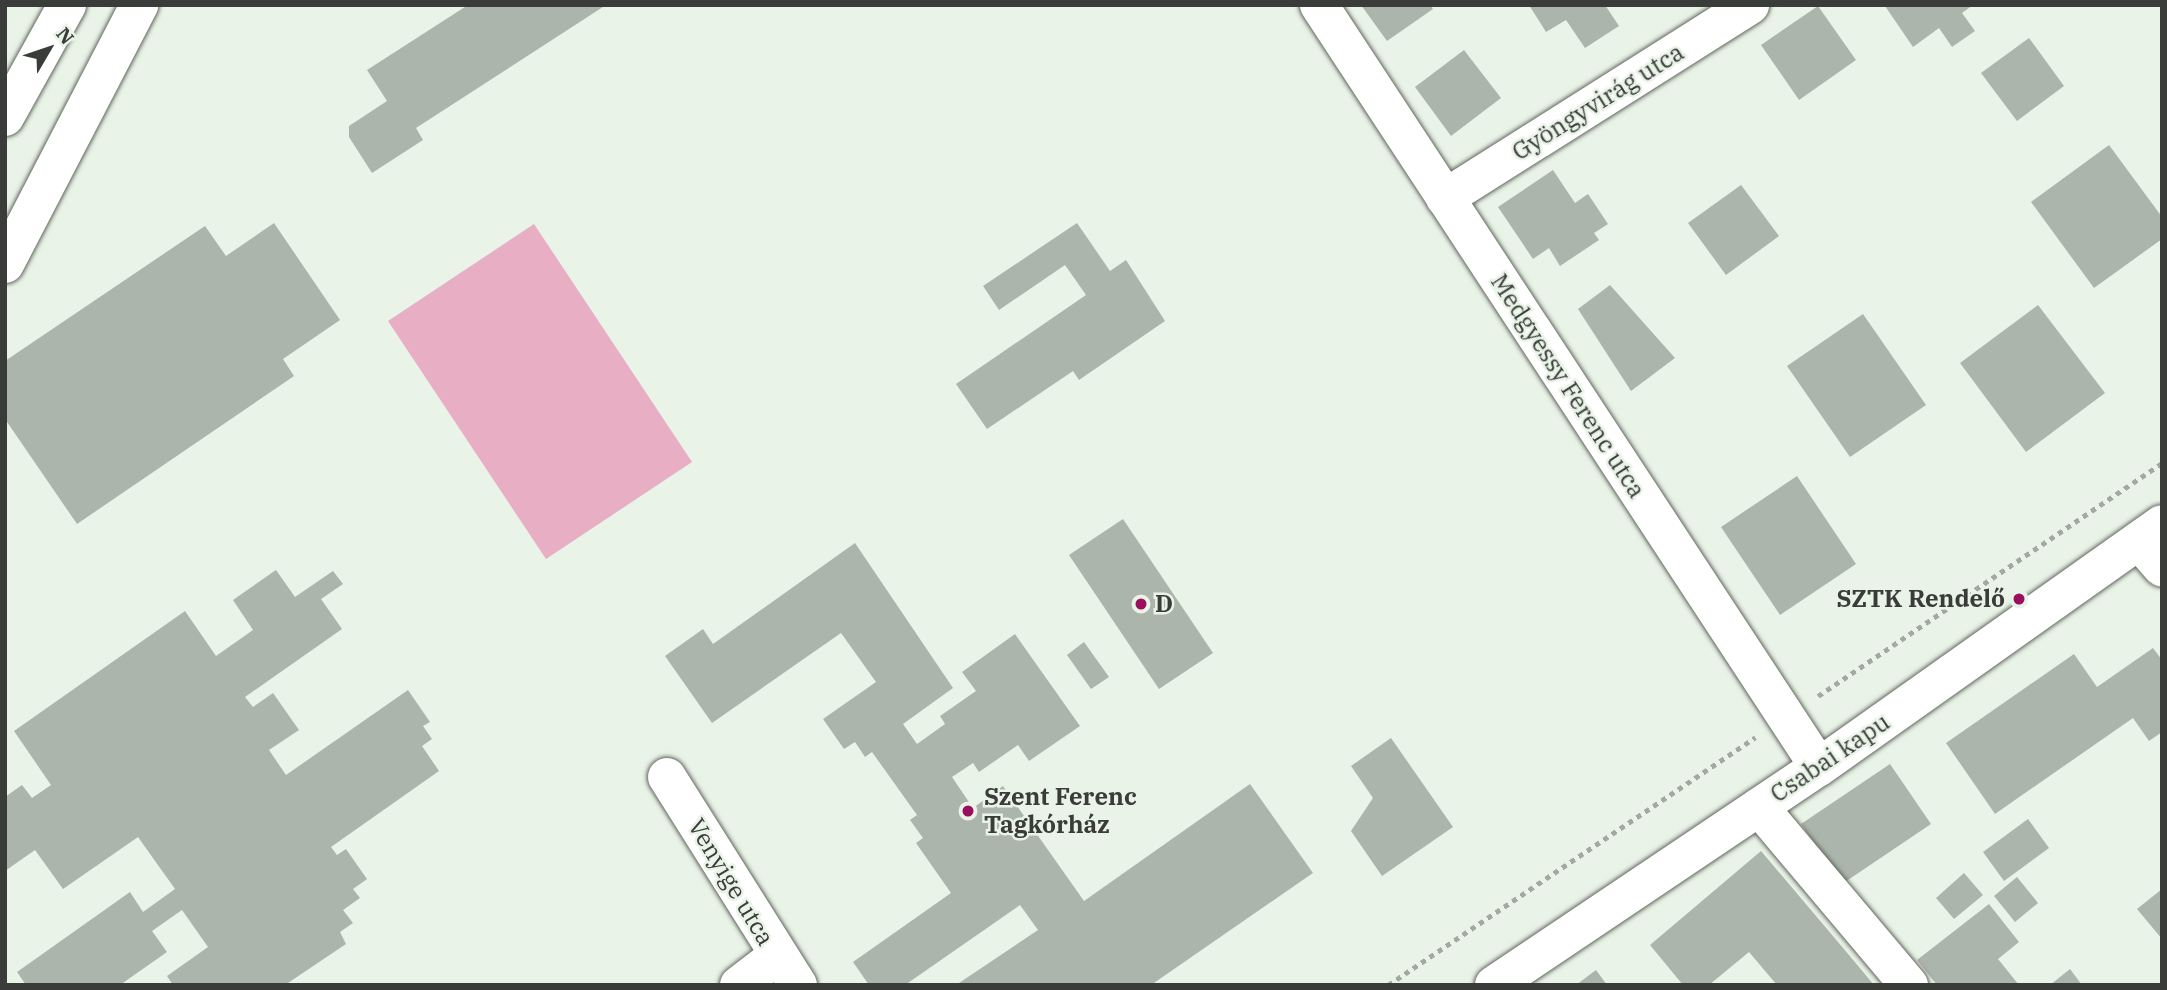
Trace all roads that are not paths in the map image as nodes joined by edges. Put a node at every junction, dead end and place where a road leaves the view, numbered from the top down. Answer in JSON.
{"nodes":[{"id":1,"x":67,"y":5,"type":"edge"},
{"id":2,"x":139,"y":5,"type":"edge"},
{"id":3,"x":1319,"y":5,"type":"edge"},
{"id":4,"x":1750,"y":5,"type":"edge"},
{"id":5,"x":5,"y":117,"type":"edge"},
{"id":6,"x":1445,"y":198,"type":"junction"},
{"id":7,"x":5,"y":264,"type":"edge"},
{"id":8,"x":2154,"y":544,"type":"edge"},
{"id":9,"x":1819,"y":767,"type":"junction"},
{"id":10,"x":667,"y":776,"type":"dead end"},
{"id":11,"x":1759,"y":807,"type":"junction"},
{"id":12,"x":788,"y":970,"type":"edge"},
{"id":13,"x":739,"y":985,"type":"edge"},
{"id":14,"x":1494,"y":985,"type":"edge"},
{"id":15,"x":1909,"y":985,"type":"edge"}],
"edges":[{"from":1,"to":5,"type":"street"},
{"from":2,"to":7,"type":"street"},
{"from":3,"to":6,"type":"street","name":"Medgyessy Ferenc utca"},
{"from":4,"to":6,"type":"street","name":"Gyöngyvirág utca"},
{"from":6,"to":9,"type":"street","name":"Medgyessy Ferenc utca"},
{"from":8,"to":9,"type":"street","name":"Csabai kapu"},
{"from":9,"to":11,"type":"street","name":"Csabai kapu"},
{"from":10,"to":12,"type":"street","name":"Venyige utca"},
{"from":11,"to":14,"type":"street","name":"Csabai kapu"},
{"from":11,"to":15,"type":"street"},
{"from":12,"to":13,"type":"street"}]}
